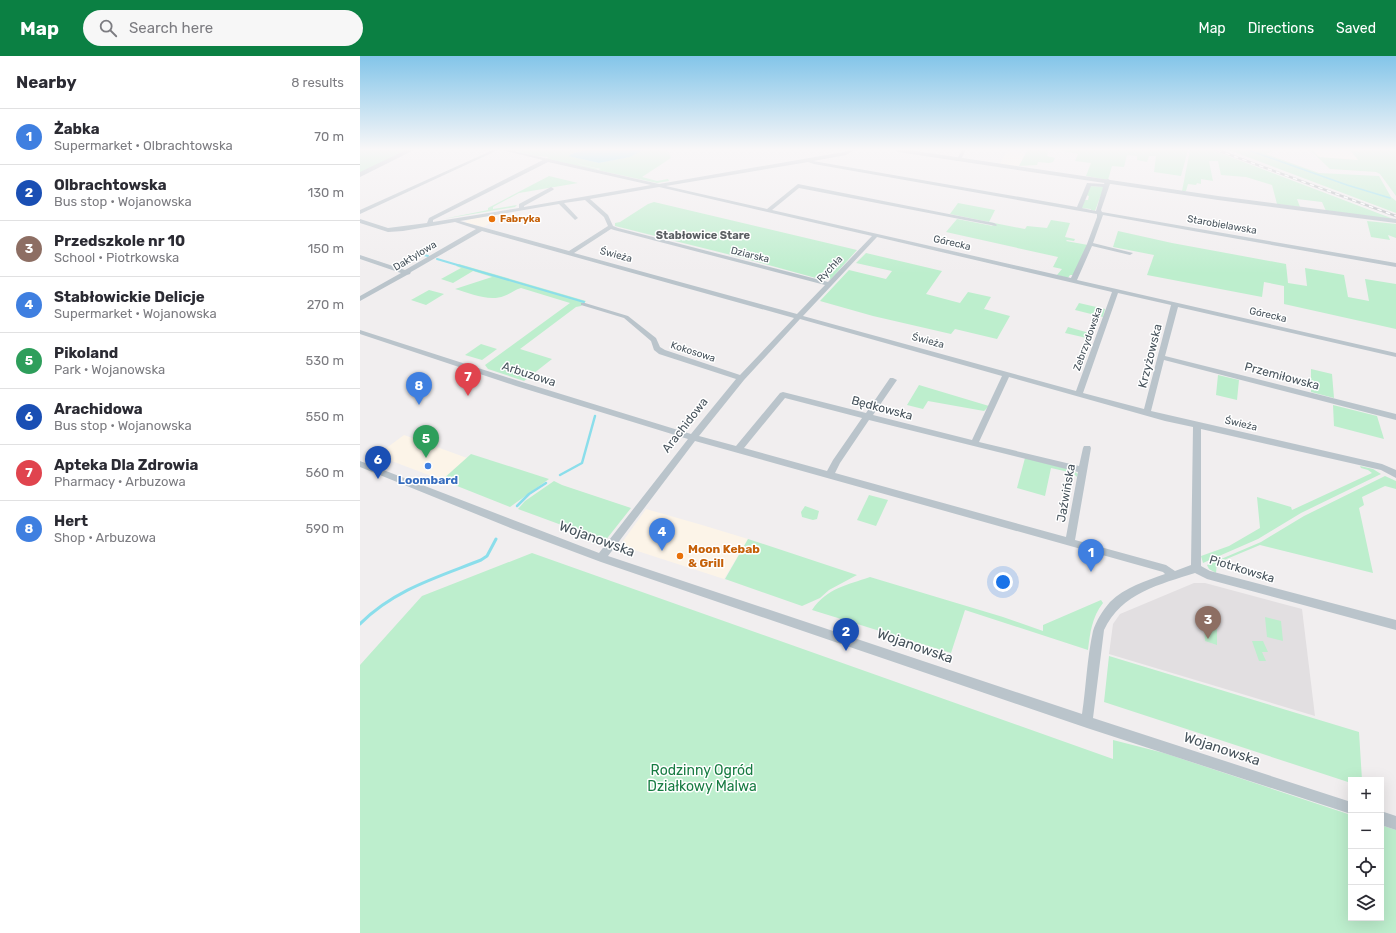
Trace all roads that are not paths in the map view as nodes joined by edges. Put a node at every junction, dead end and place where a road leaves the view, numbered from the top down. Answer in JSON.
{"nodes":[{"id":1,"x":406,"y":191,"type":"edge"},
{"id":2,"x":487,"y":191,"type":"edge"},
{"id":3,"x":548,"y":191,"type":"edge"},
{"id":4,"x":626,"y":191,"type":"edge"},
{"id":5,"x":685,"y":191,"type":"edge"},
{"id":6,"x":792,"y":191,"type":"edge"},
{"id":7,"x":824,"y":191,"type":"edge"},
{"id":8,"x":975,"y":191,"type":"edge"},
{"id":9,"x":1086,"y":191,"type":"edge"},
{"id":10,"x":1105,"y":191,"type":"edge"},
{"id":11,"x":1169,"y":191,"type":"edge"},
{"id":12,"x":586,"y":198,"type":"junction"},
{"id":13,"x":560,"y":202,"type":"junction"},
{"id":14,"x":522,"y":209,"type":"junction"},
{"id":15,"x":1079,"y":209,"type":"junction"},
{"id":16,"x":769,"y":210,"type":"junction"},
{"id":17,"x":360,"y":212,"type":"edge"},
{"id":18,"x":1100,"y":213,"type":"junction"},
{"id":19,"x":575,"y":218,"type":"dead end"},
{"id":20,"x":457,"y":220,"type":"junction"},
{"id":21,"x":360,"y":221,"type":"edge"},
{"id":22,"x":1396,"y":221,"type":"edge"},
{"id":23,"x":429,"y":225,"type":"junction"},
{"id":24,"x":994,"y":225,"type":"dead end"},
{"id":25,"x":611,"y":227,"type":"junction"},
{"id":26,"x":480,"y":229,"type":"junction"},
{"id":27,"x":876,"y":235,"type":"junction"},
{"id":28,"x":1090,"y":244,"type":"junction"},
{"id":29,"x":570,"y":253,"type":"junction"},
{"id":30,"x":1130,"y":253,"type":"dead end"},
{"id":31,"x":360,"y":257,"type":"edge"},
{"id":32,"x":1396,"y":265,"type":"edge"},
{"id":33,"x":408,"y":273,"type":"junction"},
{"id":34,"x":1073,"y":281,"type":"junction"},
{"id":35,"x":830,"y":284,"type":"junction"},
{"id":36,"x":1116,"y":291,"type":"junction"},
{"id":37,"x":360,"y":299,"type":"edge"},
{"id":38,"x":583,"y":304,"type":"dead end"},
{"id":39,"x":1175,"y":304,"type":"junction"},
{"id":40,"x":799,"y":316,"type":"junction"},
{"id":41,"x":360,"y":332,"type":"edge"},
{"id":42,"x":1396,"y":355,"type":"edge"},
{"id":43,"x":1161,"y":357,"type":"junction"},
{"id":44,"x":1007,"y":374,"type":"junction"},
{"id":45,"x":741,"y":378,"type":"junction"},
{"id":46,"x":893,"y":380,"type":"dead end"},
{"id":47,"x":1079,"y":394,"type":"junction"},
{"id":48,"x":1147,"y":413,"type":"junction"},
{"id":49,"x":868,"y":417,"type":"junction"},
{"id":50,"x":1396,"y":418,"type":"edge"},
{"id":51,"x":1197,"y":425,"type":"junction"},
{"id":52,"x":692,"y":437,"type":"junction"},
{"id":53,"x":974,"y":444,"type":"junction"},
{"id":54,"x":1087,"y":448,"type":"dead end"},
{"id":55,"x":738,"y":450,"type":"junction"},
{"id":56,"x":360,"y":464,"type":"edge"},
{"id":57,"x":1083,"y":470,"type":"junction"},
{"id":58,"x":1394,"y":471,"type":"edge"},
{"id":59,"x":829,"y":476,"type":"junction"},
{"id":60,"x":1070,"y":542,"type":"junction"},
{"id":61,"x":600,"y":558,"type":"junction"},
{"id":62,"x":1196,"y":568,"type":"junction"},
{"id":63,"x":1175,"y":576,"type":"junction"},
{"id":64,"x":1396,"y":625,"type":"edge"},
{"id":65,"x":1087,"y":722,"type":"junction"},
{"id":66,"x":1348,"y":807,"type":"edge"},
{"id":67,"x":1384,"y":819,"type":"edge"},
{"id":68,"x":1396,"y":823,"type":"edge"}],
"edges":[{"from":1,"to":17,"type":"street"},
{"from":2,"to":23,"type":"street"},
{"from":3,"to":14,"type":"street"},
{"from":4,"to":12,"type":"street"},
{"from":5,"to":16,"type":"street","name":"Górecka"},
{"from":6,"to":16,"type":"street"},
{"from":7,"to":24,"type":"street"},
{"from":8,"to":15,"type":"street","name":"Starobielawska"},
{"from":9,"to":15,"type":"street"},
{"from":10,"to":18,"type":"street"},
{"from":11,"to":22,"type":"street"},
{"from":12,"to":13,"type":"street"},
{"from":12,"to":25,"type":"street"},
{"from":13,"to":14,"type":"street"},
{"from":13,"to":19,"type":"street"},
{"from":14,"to":20,"type":"street"},
{"from":15,"to":18,"type":"street","name":"Starobielawska"},
{"from":16,"to":27,"type":"street","name":"Górecka"},
{"from":18,"to":28,"type":"street"},
{"from":18,"to":32,"type":"street","name":"Starobielawska"},
{"from":20,"to":23,"type":"street"},
{"from":20,"to":26,"type":"street","name":"Świeża"},
{"from":21,"to":23,"type":"street"},
{"from":25,"to":29,"type":"street"},
{"from":25,"to":35,"type":"street","name":"Dziarska"},
{"from":26,"to":29,"type":"street","name":"Świeża"},
{"from":26,"to":33,"type":"street","name":"Daktylowa"},
{"from":27,"to":34,"type":"street","name":"Górecka"},
{"from":27,"to":35,"type":"street","name":"Rychła"},
{"from":28,"to":30,"type":"street"},
{"from":28,"to":34,"type":"street"},
{"from":29,"to":40,"type":"street","name":"Świeża"},
{"from":31,"to":33,"type":"street"},
{"from":33,"to":37,"type":"street","name":"Daktylowa"},
{"from":34,"to":36,"type":"street","name":"Górecka"},
{"from":35,"to":40,"type":"street","name":"Rychła"},
{"from":36,"to":39,"type":"street","name":"Górecka"},
{"from":36,"to":47,"type":"street","name":"Zebrzydowska"},
{"from":38,"to":45,"type":"street","name":"Kokosowa"},
{"from":39,"to":42,"type":"street","name":"Górecka"},
{"from":39,"to":43,"type":"street","name":"Krzyżowska"},
{"from":40,"to":44,"type":"street","name":"Świeża"},
{"from":40,"to":45,"type":"street","name":"Arachidowa"},
{"from":41,"to":52,"type":"street","name":"Arbuzowa"},
{"from":43,"to":48,"type":"street","name":"Krzyżowska"},
{"from":43,"to":50,"type":"street","name":"Przemiłowska"},
{"from":44,"to":47,"type":"street","name":"Świeża"},
{"from":44,"to":53,"type":"street"},
{"from":45,"to":52,"type":"street","name":"Arachidowa"},
{"from":46,"to":49,"type":"street"},
{"from":47,"to":48,"type":"street","name":"Świeża"},
{"from":48,"to":51,"type":"street","name":"Świeża"},
{"from":49,"to":53,"type":"street","name":"Będkowska"},
{"from":49,"to":55,"type":"street","name":"Będkowska"},
{"from":49,"to":59,"type":"street"},
{"from":51,"to":58,"type":"street","name":"Świeża"},
{"from":51,"to":62,"type":"street","name":"Piotrkowska"},
{"from":52,"to":55,"type":"street","name":"Arbuzowa"},
{"from":52,"to":61,"type":"street","name":"Arachidowa"},
{"from":53,"to":57,"type":"street","name":"Będkowska"},
{"from":54,"to":57,"type":"street","name":"Jaźwińska"},
{"from":55,"to":59,"type":"street","name":"Arbuzowa"},
{"from":56,"to":61,"type":"street","name":"Wojanowska"},
{"from":57,"to":60,"type":"street","name":"Jaźwińska"},
{"from":59,"to":60,"type":"street","name":"Arbuzowa"},
{"from":60,"to":63,"type":"street","name":"Arbuzowa"},
{"from":61,"to":65,"type":"street","name":"Wojanowska"},
{"from":62,"to":63,"type":"street"},
{"from":62,"to":64,"type":"street","name":"Piotrkowska"},
{"from":63,"to":65,"type":"street"},
{"from":65,"to":66,"type":"street","name":"Wojanowska"},
{"from":67,"to":68,"type":"street"}]}
